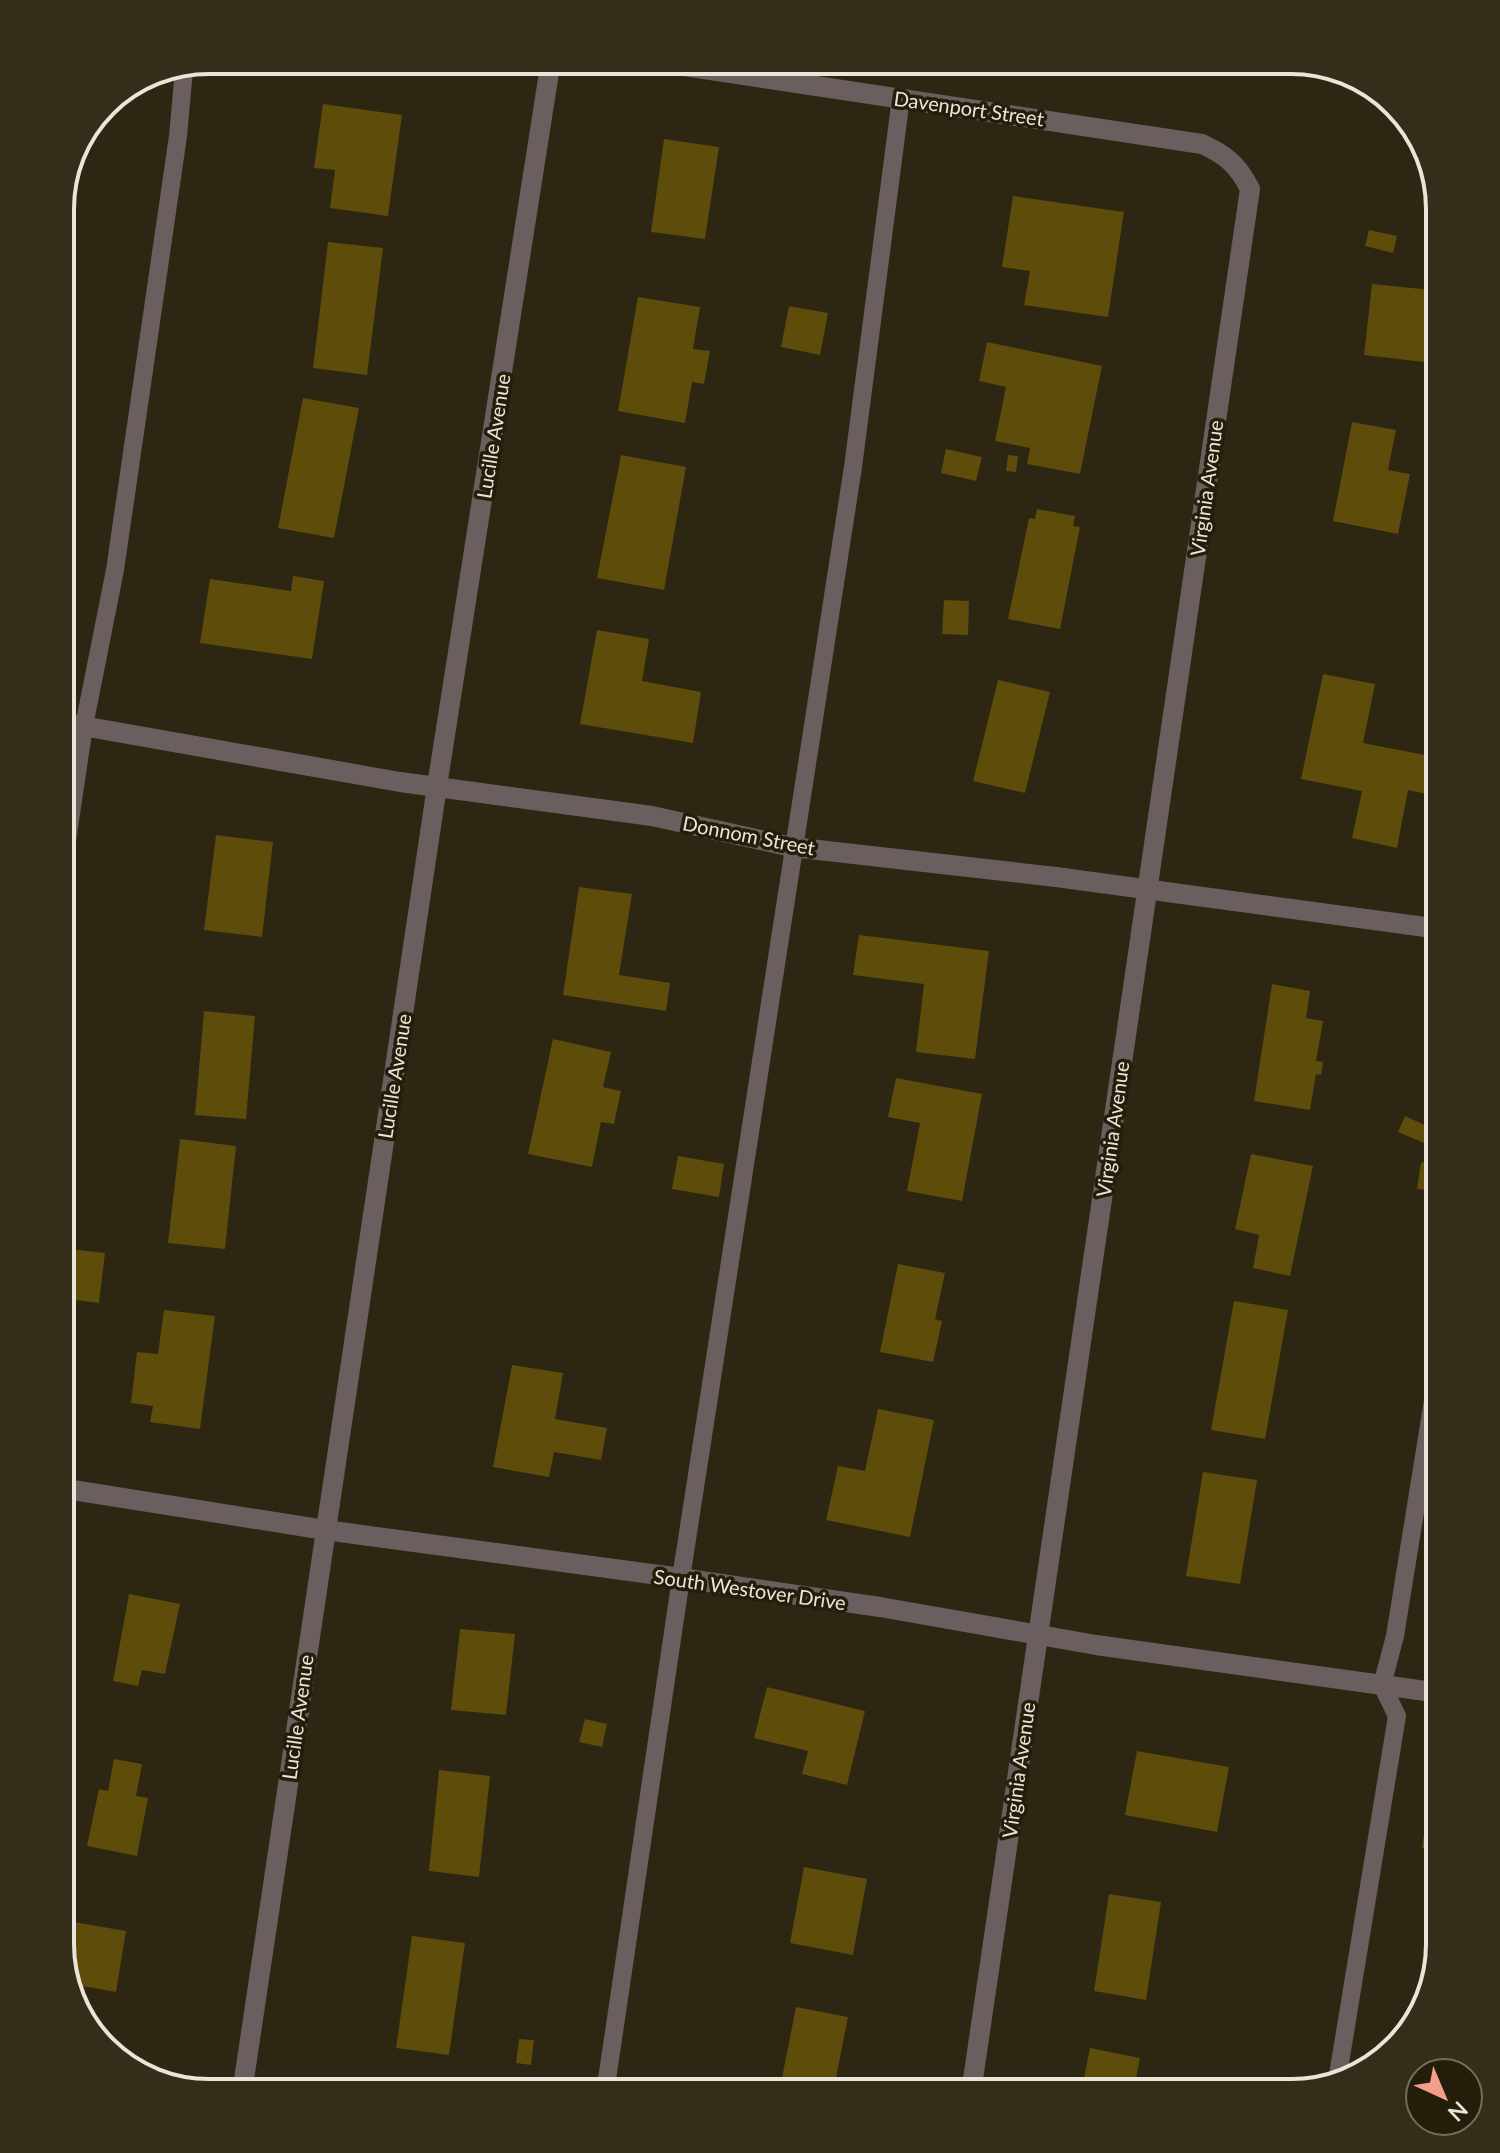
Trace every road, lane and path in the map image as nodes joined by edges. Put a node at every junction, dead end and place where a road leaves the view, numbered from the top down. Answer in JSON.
{"nodes":[{"id":1,"x":549,"y":74,"type":"edge"},
{"id":2,"x":739,"y":74,"type":"edge"},
{"id":3,"x":183,"y":77,"type":"edge"},
{"id":4,"x":901,"y":98,"type":"junction"},
{"id":5,"x":1239,"y":168,"type":"joint"},
{"id":6,"x":74,"y":724,"type":"edge"},
{"id":7,"x":84,"y":726,"type":"junction"},
{"id":8,"x":437,"y":786,"type":"junction"},
{"id":9,"x":74,"y":794,"type":"edge"},
{"id":10,"x":792,"y":847,"type":"junction"},
{"id":11,"x":1148,"y":890,"type":"junction"},
{"id":12,"x":1426,"y":927,"type":"edge"},
{"id":13,"x":1426,"y":1444,"type":"edge"},
{"id":14,"x":74,"y":1490,"type":"edge"},
{"id":15,"x":325,"y":1530,"type":"junction"},
{"id":16,"x":681,"y":1578,"type":"junction"},
{"id":17,"x":1037,"y":1633,"type":"junction"},
{"id":18,"x":1382,"y":1685,"type":"junction"},
{"id":19,"x":1426,"y":1691,"type":"edge"},
{"id":20,"x":1339,"y":2070,"type":"edge"},
{"id":21,"x":244,"y":2079,"type":"edge"},
{"id":22,"x":607,"y":2079,"type":"edge"},
{"id":23,"x":973,"y":2079,"type":"edge"}],
"edges":[{"from":1,"to":8,"type":"street","name":"Lucille Avenue"},
{"from":2,"to":4,"type":"street","name":"Davenport Street"},
{"from":3,"to":7,"type":"lane"},
{"from":4,"to":5,"type":"street","name":"Davenport Street"},
{"from":4,"to":10,"type":"lane"},
{"from":5,"to":11,"type":"street","name":"Virginia Avenue"},
{"from":6,"to":7,"type":"street","name":"Donnom Street"},
{"from":7,"to":8,"type":"street","name":"Donnom Street"},
{"from":7,"to":9,"type":"lane"},
{"from":8,"to":10,"type":"street","name":"Donnom Street"},
{"from":8,"to":15,"type":"street","name":"Lucille Avenue"},
{"from":10,"to":11,"type":"street","name":"Donnom Street"},
{"from":10,"to":16,"type":"lane"},
{"from":11,"to":12,"type":"street","name":"Donnom Street"},
{"from":11,"to":17,"type":"street","name":"Virginia Avenue"},
{"from":13,"to":18,"type":"lane"},
{"from":14,"to":15,"type":"street","name":"South Westover Drive"},
{"from":15,"to":16,"type":"street","name":"South Westover Drive"},
{"from":15,"to":21,"type":"street","name":"Lucille Avenue"},
{"from":16,"to":17,"type":"street","name":"South Westover Drive"},
{"from":16,"to":22,"type":"lane"},
{"from":17,"to":18,"type":"street","name":"South Westover Drive"},
{"from":17,"to":23,"type":"street","name":"Virginia Avenue"},
{"from":18,"to":19,"type":"street","name":"South Westover Drive"},
{"from":18,"to":20,"type":"lane"}]}
